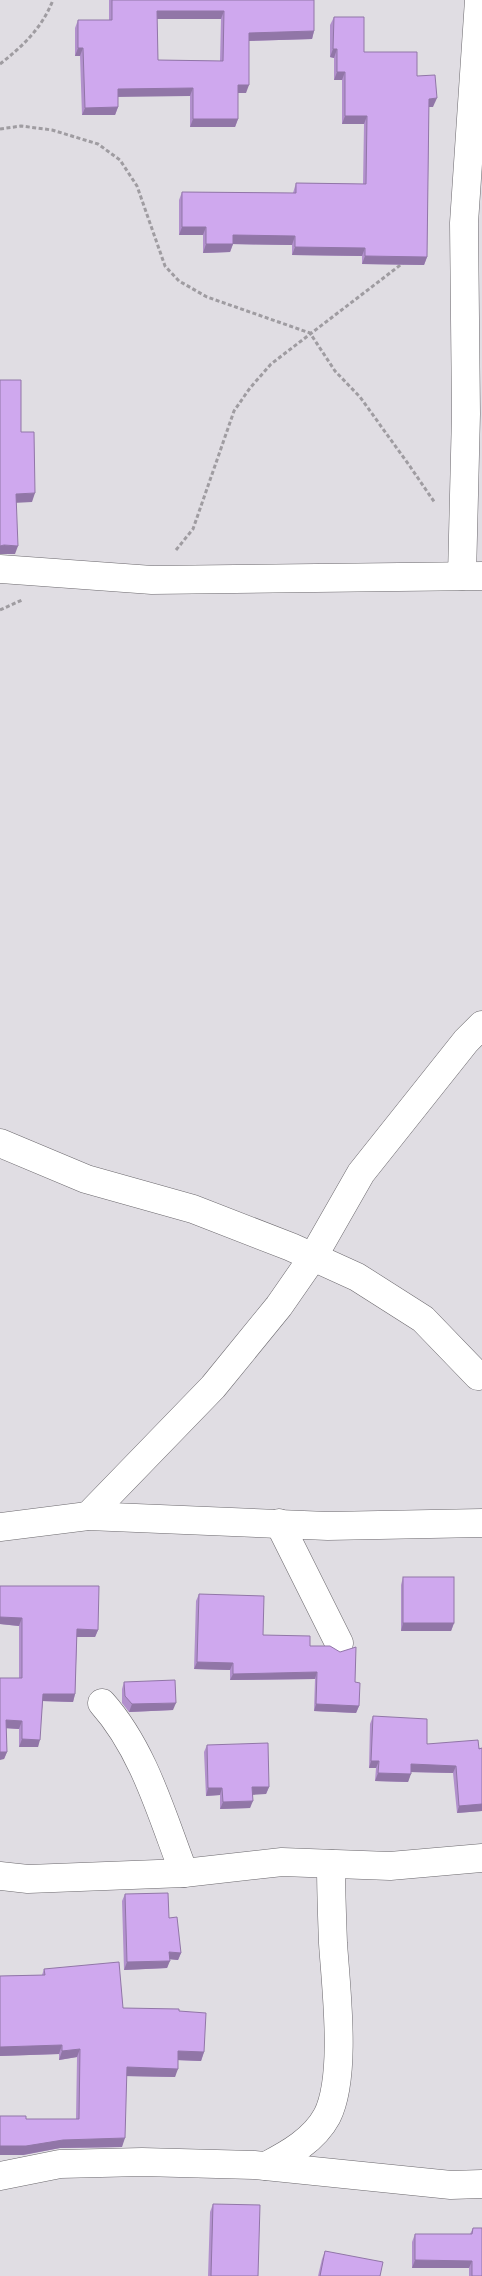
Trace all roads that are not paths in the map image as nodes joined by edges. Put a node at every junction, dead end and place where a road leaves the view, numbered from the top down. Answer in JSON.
{"nodes":[{"id":1,"x":479,"y":0,"type":"edge"},
{"id":2,"x":0,"y":569,"type":"edge"},
{"id":3,"x":472,"y":576,"type":"edge"},
{"id":4,"x":482,"y":1025,"type":"edge"},
{"id":5,"x":0,"y":1143,"type":"edge"},
{"id":6,"x":313,"y":1257,"type":"junction"},
{"id":7,"x":478,"y":1376,"type":"dead end"},
{"id":8,"x":88,"y":1516,"type":"junction"},
{"id":9,"x":279,"y":1523,"type":"junction"},
{"id":10,"x":482,"y":1523,"type":"edge"},
{"id":11,"x":0,"y":1527,"type":"edge"},
{"id":12,"x":339,"y":1643,"type":"dead end"},
{"id":13,"x":102,"y":1703,"type":"dead end"},
{"id":14,"x":482,"y":1858,"type":"edge"},
{"id":15,"x":331,"y":1864,"type":"junction"},
{"id":16,"x":184,"y":1873,"type":"junction"},
{"id":17,"x":0,"y":1876,"type":"edge"},
{"id":18,"x":266,"y":2166,"type":"junction"},
{"id":19,"x":0,"y":2176,"type":"edge"},
{"id":20,"x":482,"y":2184,"type":"edge"}],
"edges":[{"from":1,"to":3,"type":"street"},
{"from":2,"to":3,"type":"street"},
{"from":4,"to":6,"type":"street"},
{"from":5,"to":6,"type":"street"},
{"from":6,"to":7,"type":"street"},
{"from":6,"to":8,"type":"street"},
{"from":8,"to":9,"type":"street"},
{"from":8,"to":11,"type":"street"},
{"from":9,"to":10,"type":"street"},
{"from":9,"to":12,"type":"street"},
{"from":13,"to":16,"type":"street"},
{"from":14,"to":15,"type":"street"},
{"from":15,"to":16,"type":"street"},
{"from":15,"to":18,"type":"street"},
{"from":16,"to":17,"type":"street"},
{"from":18,"to":19,"type":"street"},
{"from":18,"to":20,"type":"street"}]}
